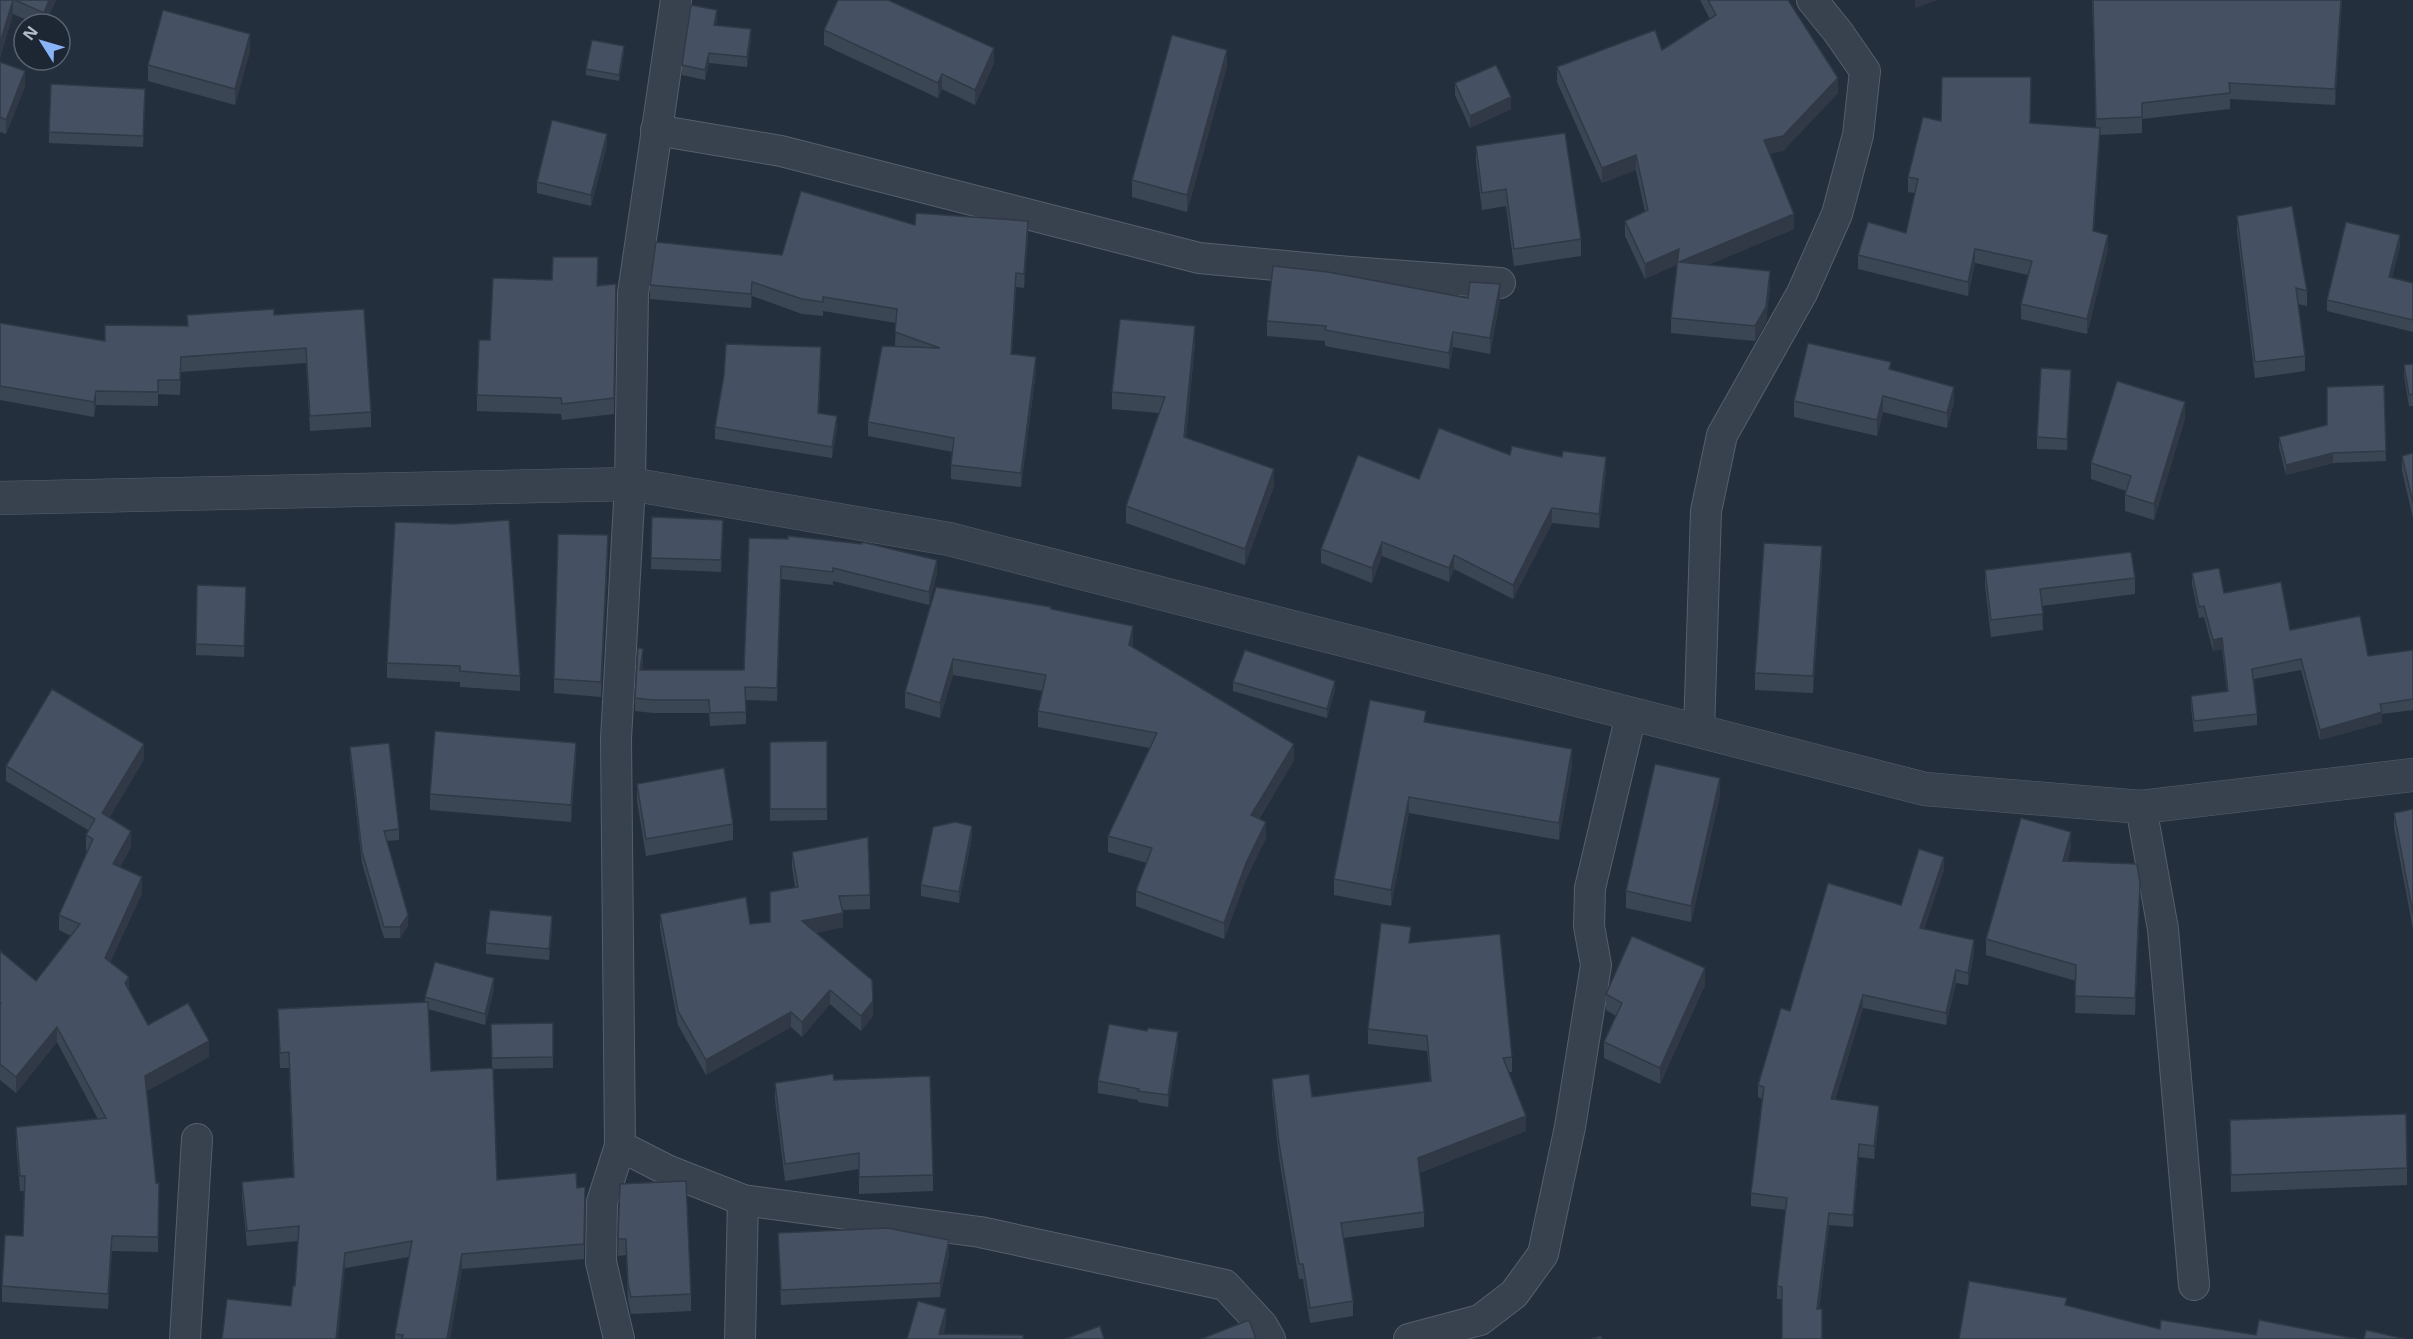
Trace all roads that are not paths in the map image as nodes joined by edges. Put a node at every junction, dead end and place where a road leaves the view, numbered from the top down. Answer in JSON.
{"nodes":[{"id":1,"x":676,"y":0,"type":"edge"},
{"id":2,"x":1812,"y":0,"type":"edge"},
{"id":3,"x":656,"y":130,"type":"junction"},
{"id":4,"x":1500,"y":283,"type":"edge"},
{"id":5,"x":630,"y":484,"type":"junction"},
{"id":6,"x":0,"y":498,"type":"edge"},
{"id":7,"x":1631,"y":715,"type":"junction"},
{"id":8,"x":1699,"y":731,"type":"junction"},
{"id":9,"x":2413,"y":775,"type":"edge"},
{"id":10,"x":2141,"y":807,"type":"junction"},
{"id":11,"x":198,"y":1139,"type":"dead end"},
{"id":12,"x":620,"y":1146,"type":"junction"},
{"id":13,"x":743,"y":1200,"type":"junction"},
{"id":14,"x":2194,"y":1285,"type":"dead end"},
{"id":15,"x":185,"y":1339,"type":"edge"},
{"id":16,"x":619,"y":1339,"type":"edge"},
{"id":17,"x":740,"y":1339,"type":"edge"},
{"id":18,"x":1270,"y":1339,"type":"edge"},
{"id":19,"x":1409,"y":1339,"type":"edge"}],
"edges":[{"from":1,"to":3,"type":"street"},
{"from":2,"to":8,"type":"street"},
{"from":3,"to":4,"type":"street"},
{"from":3,"to":5,"type":"street"},
{"from":5,"to":6,"type":"street"},
{"from":5,"to":7,"type":"street"},
{"from":5,"to":12,"type":"street"},
{"from":7,"to":8,"type":"street"},
{"from":7,"to":19,"type":"street"},
{"from":8,"to":10,"type":"street"},
{"from":9,"to":10,"type":"street"},
{"from":10,"to":14,"type":"street"},
{"from":11,"to":15,"type":"street"},
{"from":12,"to":13,"type":"street"},
{"from":12,"to":16,"type":"street"},
{"from":13,"to":17,"type":"street"},
{"from":13,"to":18,"type":"street"}]}
